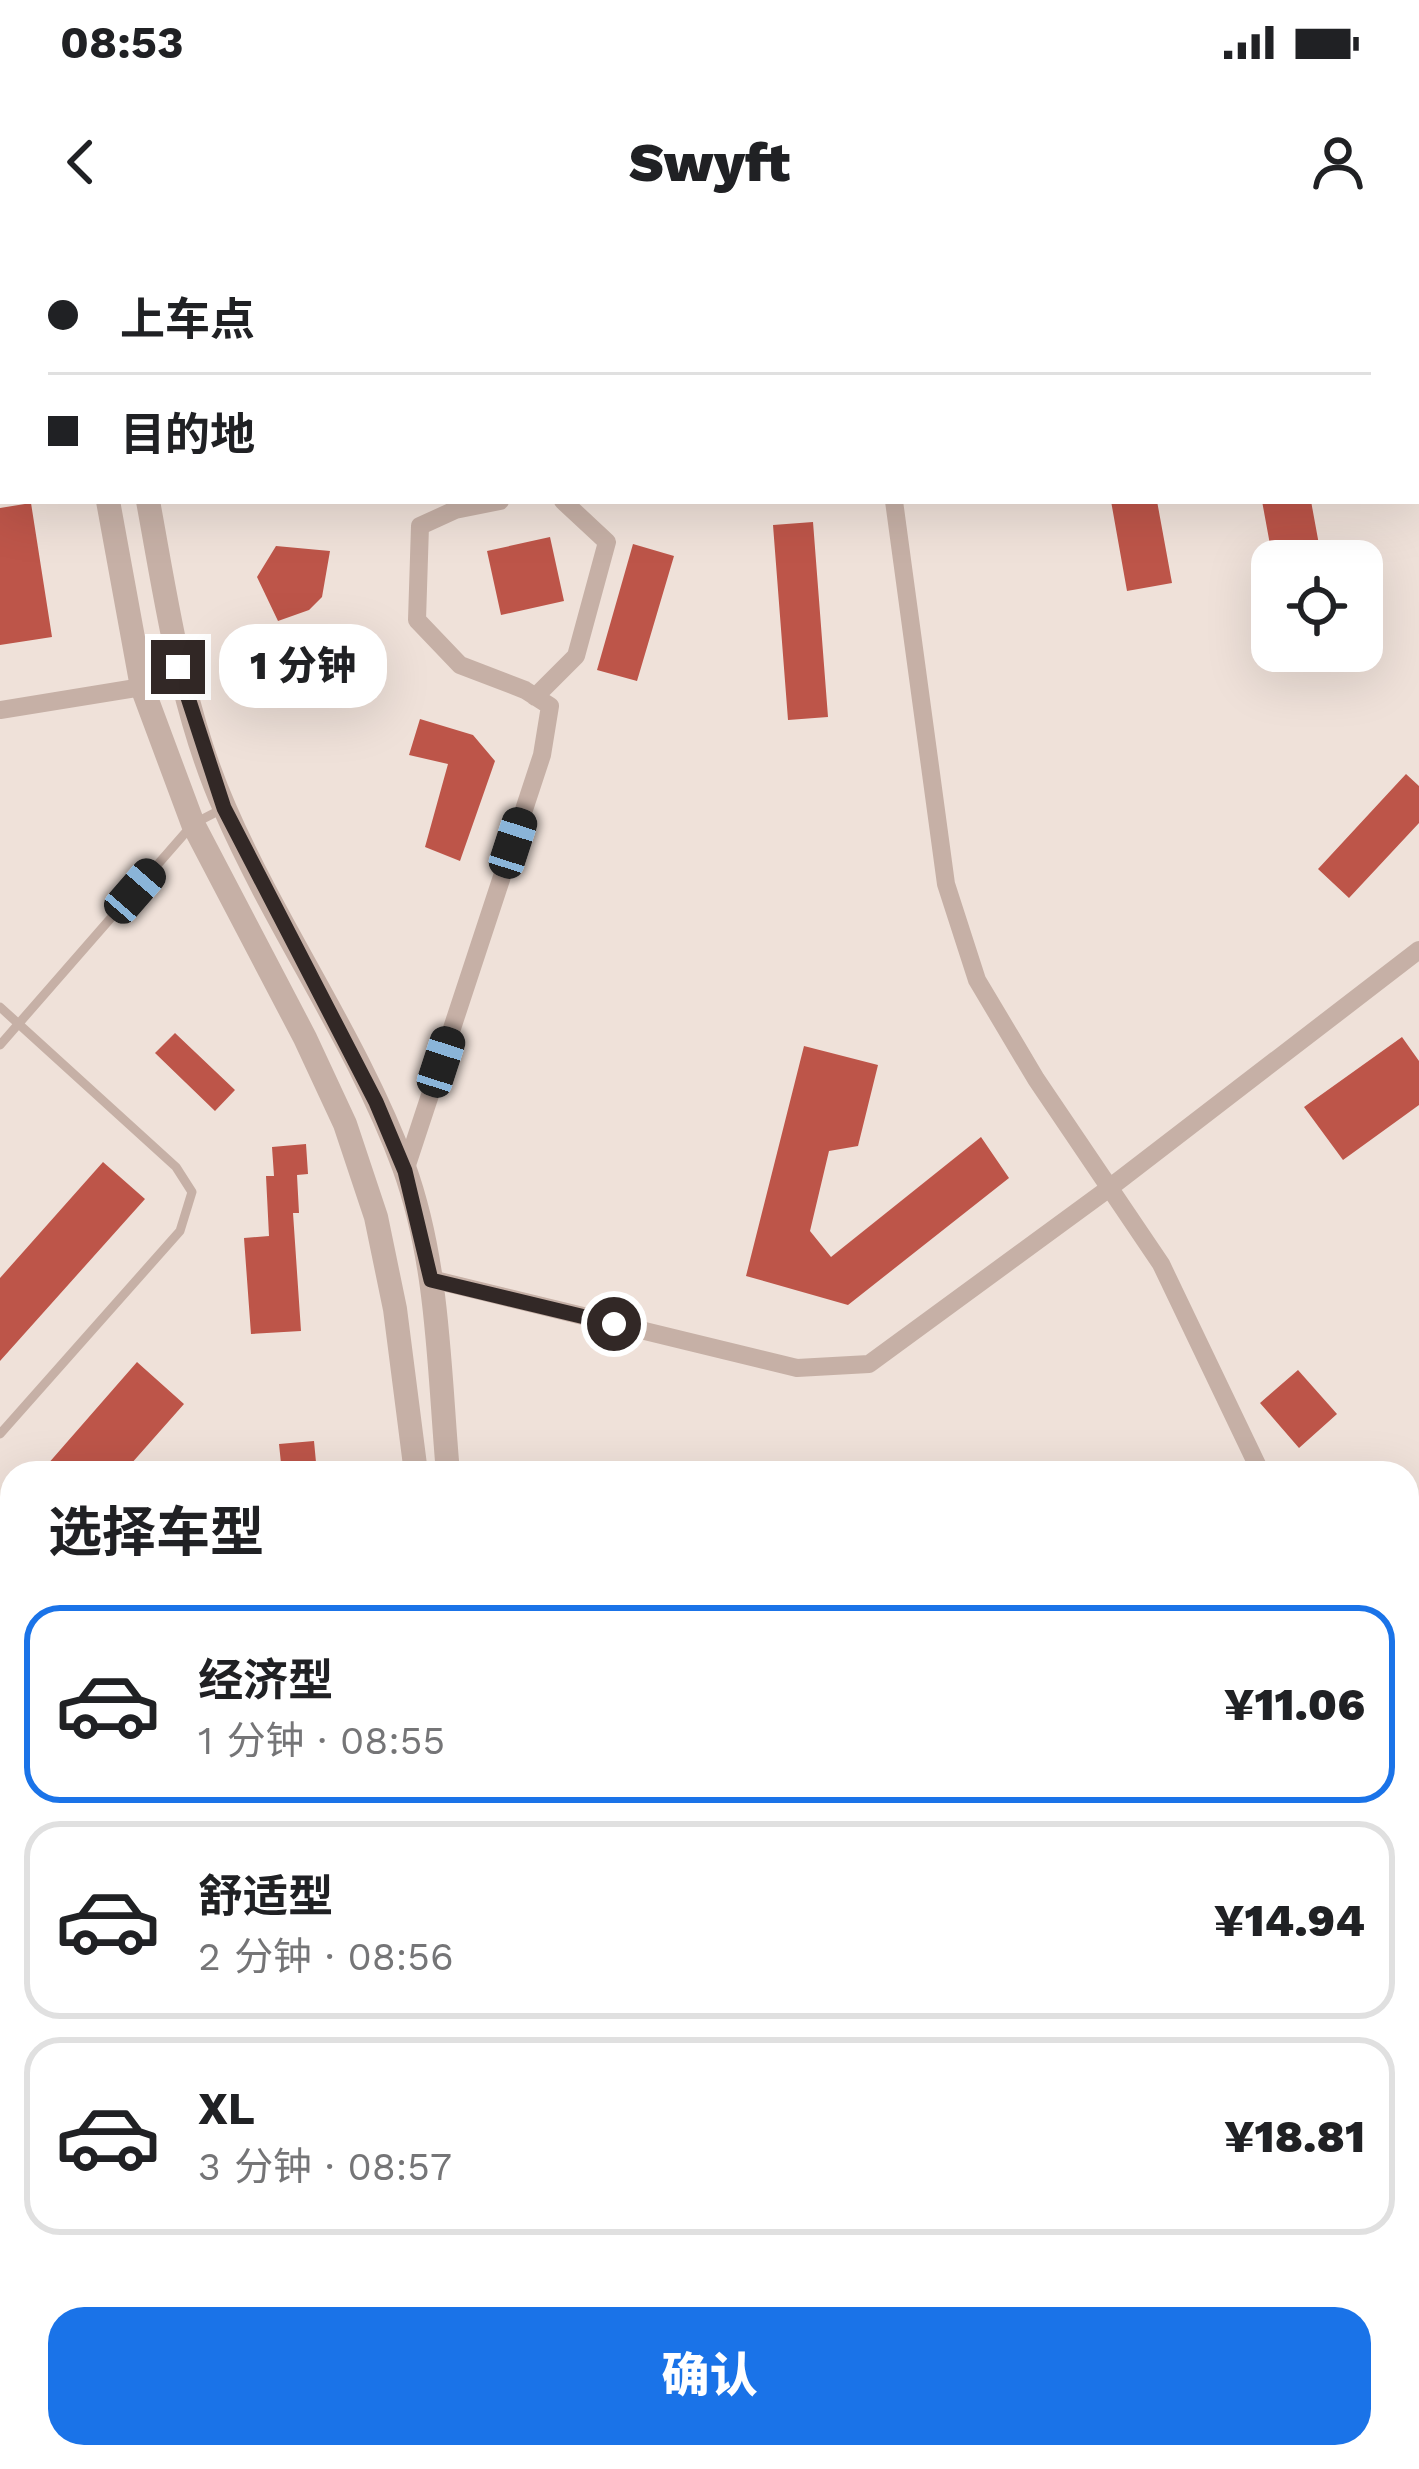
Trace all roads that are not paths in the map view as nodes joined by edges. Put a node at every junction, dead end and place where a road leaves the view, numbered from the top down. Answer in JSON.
{"nodes":[{"id":1,"x":109,"y":504,"type":"edge"},
{"id":2,"x":149,"y":504,"type":"edge"},
{"id":3,"x":485,"y":504,"type":"edge"},
{"id":4,"x":566,"y":504,"type":"edge"},
{"id":5,"x":894,"y":504,"type":"edge"},
{"id":6,"x":142,"y":687,"type":"junction"},
{"id":7,"x":535,"y":697,"type":"junction"},
{"id":8,"x":0,"y":710,"type":"edge"},
{"id":9,"x":224,"y":808,"type":"junction"},
{"id":10,"x":193,"y":824,"type":"junction"},
{"id":11,"x":1419,"y":950,"type":"edge"},
{"id":12,"x":0,"y":1007,"type":"edge"},
{"id":13,"x":18,"y":1024,"type":"junction"},
{"id":14,"x":0,"y":1045,"type":"edge"},
{"id":15,"x":405,"y":1171,"type":"junction"},
{"id":16,"x":1108,"y":1189,"type":"junction"},
{"id":17,"x":431,"y":1280,"type":"junction"},
{"id":18,"x":0,"y":1433,"type":"edge"},
{"id":19,"x":414,"y":1461,"type":"edge"},
{"id":20,"x":447,"y":1461,"type":"edge"},
{"id":21,"x":1256,"y":1461,"type":"edge"}],
"edges":[{"from":1,"to":6,"type":"street"},
{"from":2,"to":9,"type":"street"},
{"from":3,"to":7,"type":"street"},
{"from":4,"to":7,"type":"street"},
{"from":5,"to":16,"type":"street"},
{"from":6,"to":8,"type":"street"},
{"from":6,"to":10,"type":"street"},
{"from":7,"to":15,"type":"street"},
{"from":9,"to":10,"type":"lane"},
{"from":9,"to":15,"type":"street"},
{"from":10,"to":13,"type":"lane"},
{"from":10,"to":19,"type":"street"},
{"from":11,"to":16,"type":"street"},
{"from":12,"to":13,"type":"lane"},
{"from":13,"to":14,"type":"lane"},
{"from":13,"to":18,"type":"lane"},
{"from":15,"to":17,"type":"street"},
{"from":16,"to":17,"type":"street"},
{"from":16,"to":21,"type":"street"},
{"from":17,"to":20,"type":"street"}]}
